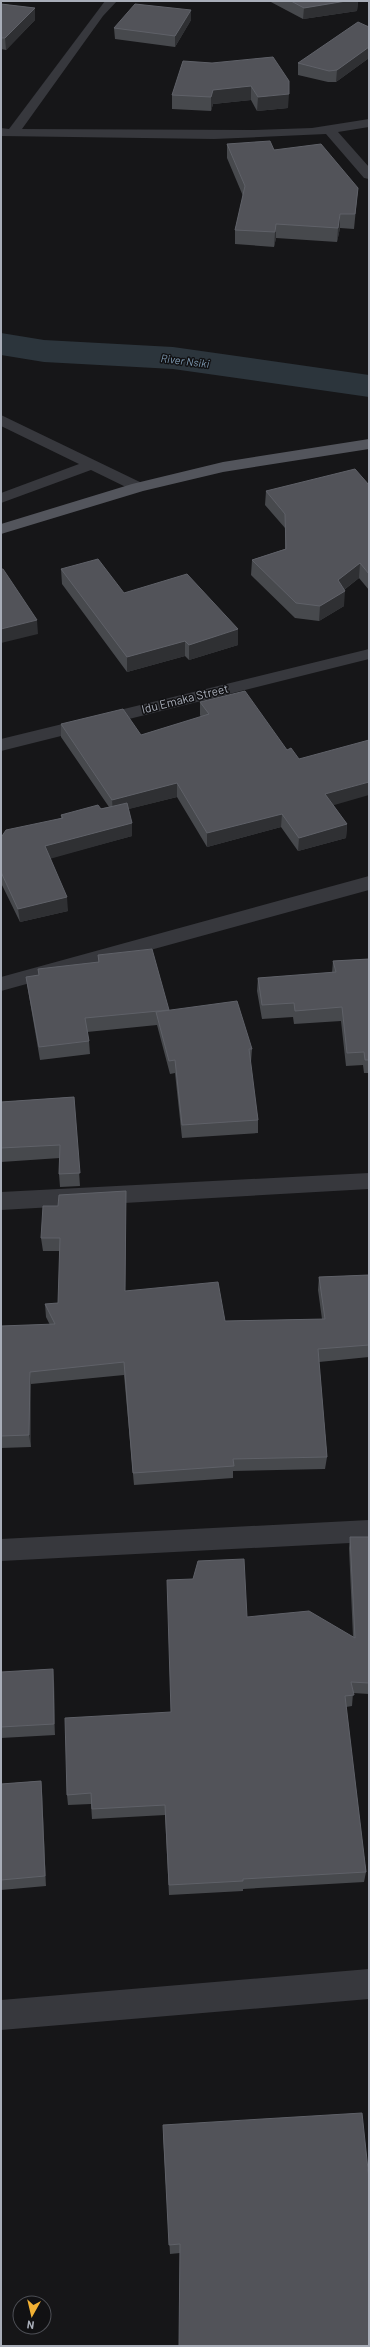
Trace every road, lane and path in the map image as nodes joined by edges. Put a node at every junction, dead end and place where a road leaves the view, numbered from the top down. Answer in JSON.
{"nodes":[{"id":1,"x":111,"y":1,"type":"edge"},
{"id":2,"x":369,"y":123,"type":"edge"},
{"id":3,"x":330,"y":130,"type":"junction"},
{"id":4,"x":7,"y":132,"type":"edge"},
{"id":5,"x":369,"y":176,"type":"edge"},
{"id":6,"x":1,"y":420,"type":"edge"},
{"id":7,"x":369,"y":444,"type":"edge"},
{"id":8,"x":93,"y":464,"type":"junction"},
{"id":9,"x":138,"y":487,"type":"junction"},
{"id":10,"x":1,"y":498,"type":"edge"},
{"id":11,"x":1,"y":529,"type":"edge"},
{"id":12,"x":369,"y":654,"type":"edge"},
{"id":13,"x":1,"y":745,"type":"edge"},
{"id":14,"x":369,"y":883,"type":"edge"},
{"id":15,"x":1,"y":984,"type":"edge"},
{"id":16,"x":369,"y":1181,"type":"edge"},
{"id":17,"x":1,"y":1200,"type":"edge"},
{"id":18,"x":369,"y":1530,"type":"edge"},
{"id":19,"x":1,"y":1550,"type":"edge"},
{"id":20,"x":369,"y":1984,"type":"edge"},
{"id":21,"x":1,"y":2015,"type":"edge"}],
"edges":[{"from":1,"to":4,"type":"street"},
{"from":2,"to":3,"type":"street"},
{"from":3,"to":4,"type":"street"},
{"from":3,"to":5,"type":"street"},
{"from":6,"to":8,"type":"street"},
{"from":7,"to":9,"type":"main road"},
{"from":8,"to":9,"type":"street"},
{"from":8,"to":10,"type":"street"},
{"from":9,"to":11,"type":"main road"},
{"from":12,"to":13,"type":"street","name":"Idu Emaka Street"},
{"from":14,"to":15,"type":"street"},
{"from":16,"to":17,"type":"street"},
{"from":18,"to":19,"type":"street"},
{"from":20,"to":21,"type":"street"}]}
